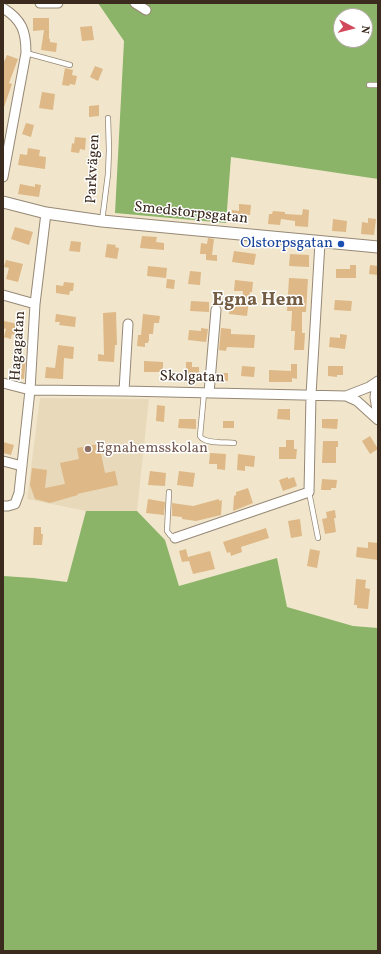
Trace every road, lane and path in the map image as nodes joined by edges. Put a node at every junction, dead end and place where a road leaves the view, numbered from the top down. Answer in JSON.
{"nodes":[{"id":1,"x":40,"y":3,"type":"edge"},
{"id":2,"x":58,"y":3,"type":"edge"},
{"id":3,"x":135,"y":3,"type":"edge"},
{"id":4,"x":3,"y":8,"type":"edge"},
{"id":5,"x":146,"y":10,"type":"dead end"},
{"id":6,"x":26,"y":54,"type":"junction"},
{"id":7,"x":70,"y":65,"type":"dead end"},
{"id":8,"x":369,"y":85,"type":"dead end"},
{"id":9,"x":378,"y":85,"type":"edge"},
{"id":10,"x":108,"y":118,"type":"dead end"},
{"id":11,"x":3,"y":177,"type":"edge"},
{"id":12,"x":3,"y":202,"type":"edge"},
{"id":13,"x":46,"y":212,"type":"junction"},
{"id":14,"x":102,"y":221,"type":"junction"},
{"id":15,"x":320,"y":242,"type":"junction"},
{"id":16,"x":378,"y":247,"type":"edge"},
{"id":17,"x":3,"y":295,"type":"edge"},
{"id":18,"x":35,"y":304,"type":"junction"},
{"id":19,"x":216,"y":310,"type":"dead end"},
{"id":20,"x":128,"y":324,"type":"dead end"},
{"id":21,"x":3,"y":382,"type":"edge"},
{"id":22,"x":377,"y":382,"type":"edge"},
{"id":23,"x":30,"y":390,"type":"junction"},
{"id":24,"x":124,"y":391,"type":"junction"},
{"id":25,"x":207,"y":393,"type":"junction"},
{"id":26,"x":311,"y":395,"type":"junction"},
{"id":27,"x":346,"y":396,"type":"junction"},
{"id":28,"x":378,"y":419,"type":"edge"},
{"id":29,"x":234,"y":443,"type":"dead end"},
{"id":30,"x":3,"y":460,"type":"edge"},
{"id":31,"x":22,"y":466,"type":"junction"},
{"id":32,"x":169,"y":492,"type":"dead end"},
{"id":33,"x":309,"y":492,"type":"junction"},
{"id":34,"x":3,"y":506,"type":"edge"},
{"id":35,"x":175,"y":538,"type":"joint"},
{"id":36,"x":318,"y":538,"type":"dead end"}],
"edges":[{"from":1,"to":2,"type":"street"},
{"from":3,"to":5,"type":"street"},
{"from":4,"to":6,"type":"street"},
{"from":6,"to":7,"type":"lane"},
{"from":6,"to":11,"type":"street"},
{"from":8,"to":9,"type":"lane"},
{"from":10,"to":14,"type":"lane","name":"Parkvägen"},
{"from":12,"to":13,"type":"street","name":"Smedstorpsgatan"},
{"from":13,"to":14,"type":"street","name":"Smedstorpsgatan"},
{"from":13,"to":18,"type":"street","name":"Hagagatan"},
{"from":14,"to":15,"type":"street","name":"Smedstorpsgatan"},
{"from":15,"to":16,"type":"street","name":"Smedstorpsgatan"},
{"from":15,"to":26,"type":"street"},
{"from":17,"to":18,"type":"street"},
{"from":18,"to":23,"type":"street","name":"Hagagatan"},
{"from":19,"to":25,"type":"street"},
{"from":20,"to":24,"type":"street"},
{"from":21,"to":23,"type":"street","name":"Skolgatan"},
{"from":22,"to":27,"type":"street","name":"Skolgatan"},
{"from":22,"to":28,"type":"street"},
{"from":23,"to":24,"type":"street","name":"Skolgatan"},
{"from":23,"to":31,"type":"street","name":"Hagagatan"},
{"from":24,"to":25,"type":"street","name":"Skolgatan"},
{"from":25,"to":26,"type":"street","name":"Skolgatan"},
{"from":25,"to":29,"type":"lane"},
{"from":26,"to":27,"type":"street","name":"Skolgatan"},
{"from":26,"to":33,"type":"street"},
{"from":27,"to":28,"type":"street"},
{"from":30,"to":31,"type":"street"},
{"from":31,"to":34,"type":"street","name":"Hagagatan"},
{"from":32,"to":35,"type":"lane"},
{"from":33,"to":35,"type":"street"},
{"from":33,"to":36,"type":"lane"}]}
